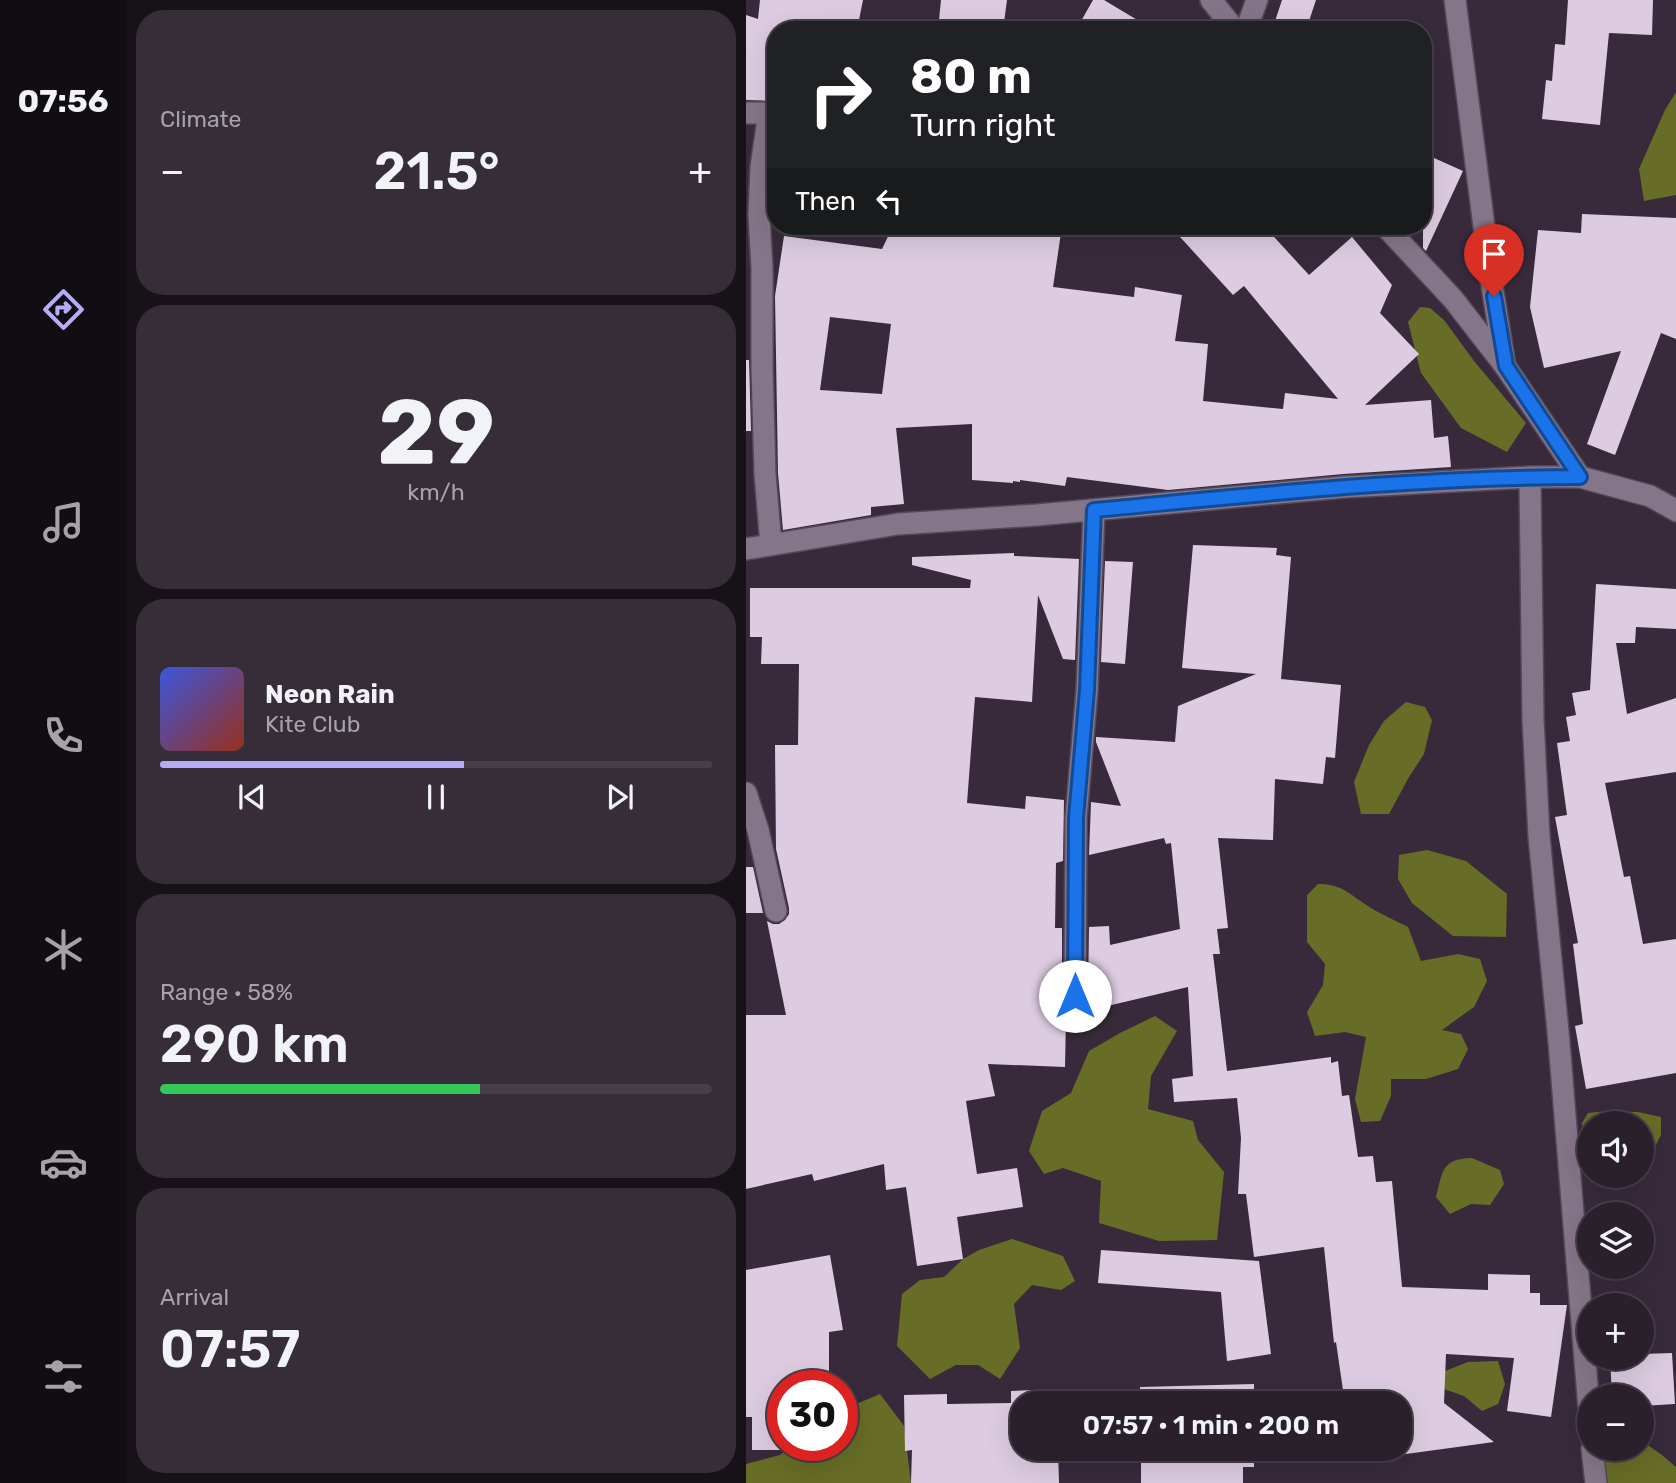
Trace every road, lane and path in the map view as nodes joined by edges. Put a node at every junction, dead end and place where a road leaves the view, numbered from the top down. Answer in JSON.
{"nodes":[{"id":1,"x":1211,"y":0,"type":"edge"},
{"id":2,"x":1257,"y":0,"type":"edge"},
{"id":3,"x":1455,"y":0,"type":"edge"},
{"id":4,"x":1228,"y":21,"type":"edge"},
{"id":5,"x":1249,"y":21,"type":"edge"},
{"id":6,"x":746,"y":113,"type":"edge"},
{"id":7,"x":767,"y":114,"type":"edge"},
{"id":8,"x":767,"y":140,"type":"edge"},
{"id":9,"x":1393,"y":235,"type":"edge"},
{"id":10,"x":1506,"y":366,"type":"junction"},
{"id":11,"x":1530,"y":477,"type":"junction"},
{"id":12,"x":1580,"y":477,"type":"junction"},
{"id":13,"x":1094,"y":510,"type":"junction"},
{"id":14,"x":1676,"y":511,"type":"edge"},
{"id":15,"x":771,"y":545,"type":"junction"},
{"id":16,"x":746,"y":549,"type":"edge"},
{"id":17,"x":746,"y":793,"type":"edge"},
{"id":18,"x":776,"y":911,"type":"dead end"},
{"id":19,"x":1075,"y":996,"type":"dead end"},
{"id":20,"x":1587,"y":1384,"type":"edge"},
{"id":21,"x":1593,"y":1461,"type":"edge"},
{"id":22,"x":1596,"y":1483,"type":"edge"}],
"edges":[{"from":1,"to":4,"type":"street"},
{"from":2,"to":5,"type":"street"},
{"from":3,"to":10,"type":"street"},
{"from":6,"to":7,"type":"street"},
{"from":8,"to":15,"type":"street"},
{"from":9,"to":10,"type":"street"},
{"from":10,"to":12,"type":"street"},
{"from":11,"to":12,"type":"street"},
{"from":11,"to":13,"type":"street"},
{"from":11,"to":20,"type":"street"},
{"from":12,"to":14,"type":"street"},
{"from":13,"to":15,"type":"street"},
{"from":13,"to":19,"type":"street"},
{"from":15,"to":16,"type":"street"},
{"from":17,"to":18,"type":"street"},
{"from":21,"to":22,"type":"street"}]}
